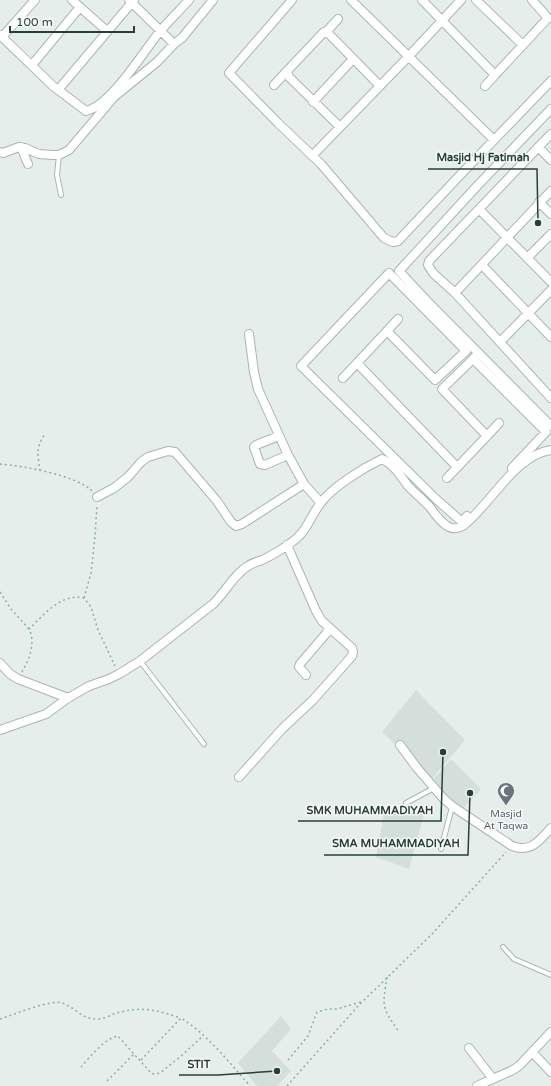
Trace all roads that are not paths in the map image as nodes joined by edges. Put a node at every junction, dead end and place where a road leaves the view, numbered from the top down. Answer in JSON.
{"nodes":[{"id":1,"x":35,"y":0,"type":"edge"},
{"id":2,"x":72,"y":0,"type":"edge"},
{"id":3,"x":189,"y":0,"type":"edge"},
{"id":4,"x":213,"y":0,"type":"edge"},
{"id":5,"x":292,"y":0,"type":"edge"},
{"id":6,"x":351,"y":0,"type":"edge"},
{"id":7,"x":422,"y":0,"type":"edge"},
{"id":8,"x":461,"y":0,"type":"edge"},
{"id":9,"x":476,"y":0,"type":"edge"},
{"id":10,"x":532,"y":0,"type":"edge"},
{"id":11,"x":132,"y":1,"type":"edge"},
{"id":12,"x":80,"y":7,"type":"junction"},
{"id":13,"x":550,"y":16,"type":"edge"},
{"id":14,"x":338,"y":19,"type":"dead end"},
{"id":15,"x":442,"y":20,"type":"junction"},
{"id":16,"x":161,"y":30,"type":"junction"},
{"id":17,"x":107,"y":31,"type":"junction"},
{"id":18,"x":326,"y":32,"type":"junction"},
{"id":19,"x":1,"y":36,"type":"edge"},
{"id":20,"x":174,"y":44,"type":"junction"},
{"id":21,"x":523,"y":45,"type":"junction"},
{"id":22,"x":409,"y":56,"type":"junction"},
{"id":23,"x":353,"y":59,"type":"junction"},
{"id":24,"x":32,"y":65,"type":"junction"},
{"id":25,"x":287,"y":71,"type":"junction"},
{"id":26,"x":494,"y":75,"type":"junction"},
{"id":27,"x":551,"y":81,"type":"edge"},
{"id":28,"x":274,"y":85,"type":"dead end"},
{"id":29,"x":380,"y":86,"type":"junction"},
{"id":30,"x":485,"y":86,"type":"dead end"},
{"id":31,"x":58,"y":90,"type":"junction"},
{"id":32,"x":313,"y":102,"type":"junction"},
{"id":33,"x":551,"y":109,"type":"edge"},
{"id":34,"x":340,"y":127,"type":"junction"},
{"id":35,"x":551,"y":134,"type":"edge"},
{"id":36,"x":494,"y":140,"type":"junction"},
{"id":37,"x":21,"y":147,"type":"junction"},
{"id":38,"x":538,"y":147,"type":"junction"},
{"id":39,"x":0,"y":152,"type":"edge"},
{"id":40,"x":59,"y":155,"type":"junction"},
{"id":41,"x":312,"y":156,"type":"junction"},
{"id":42,"x":551,"y":160,"type":"edge"},
{"id":43,"x":28,"y":164,"type":"dead end"},
{"id":44,"x":551,"y":191,"type":"edge"},
{"id":45,"x":61,"y":195,"type":"dead end"},
{"id":46,"x":539,"y":202,"type":"junction"},
{"id":47,"x":479,"y":209,"type":"junction"},
{"id":48,"x":551,"y":214,"type":"edge"},
{"id":49,"x":551,"y":234,"type":"edge"},
{"id":50,"x":507,"y":237,"type":"junction"},
{"id":51,"x":527,"y":258,"type":"junction"},
{"id":52,"x":482,"y":265,"type":"junction"},
{"id":53,"x":551,"y":282,"type":"edge"},
{"id":54,"x":551,"y":290,"type":"edge"},
{"id":55,"x":455,"y":293,"type":"junction"},
{"id":56,"x":529,"y":314,"type":"junction"},
{"id":57,"x":398,"y":319,"type":"dead end"},
{"id":58,"x":387,"y":331,"type":"junction"},
{"id":59,"x":249,"y":334,"type":"dead end"},
{"id":60,"x":551,"y":337,"type":"edge"},
{"id":61,"x":500,"y":342,"type":"junction"},
{"id":62,"x":468,"y":348,"type":"junction"},
{"id":63,"x":459,"y":357,"type":"junction"},
{"id":64,"x":473,"y":359,"type":"junction"},
{"id":65,"x":357,"y":363,"type":"junction"},
{"id":66,"x":343,"y":378,"type":"dead end"},
{"id":67,"x":434,"y":380,"type":"junction"},
{"id":68,"x":442,"y":389,"type":"junction"},
{"id":69,"x":551,"y":398,"type":"edge"},
{"id":70,"x":499,"y":423,"type":"dead end"},
{"id":71,"x":551,"y":426,"type":"edge"},
{"id":72,"x":279,"y":436,"type":"junction"},
{"id":73,"x":487,"y":436,"type":"junction"},
{"id":74,"x":551,"y":450,"type":"edge"},
{"id":75,"x":288,"y":455,"type":"junction"},
{"id":76,"x":457,"y":467,"type":"junction"},
{"id":77,"x":447,"y":478,"type":"dead end"},
{"id":78,"x":304,"y":484,"type":"junction"},
{"id":79,"x":97,"y":497,"type":"road end"},
{"id":80,"x":321,"y":503,"type":"junction"},
{"id":81,"x":287,"y":545,"type":"junction"},
{"id":82,"x":330,"y":629,"type":"junction"},
{"id":83,"x":140,"y":661,"type":"junction"},
{"id":84,"x":0,"y":663,"type":"edge"},
{"id":85,"x":306,"y":675,"type":"dead end"},
{"id":86,"x":68,"y":698,"type":"junction"},
{"id":87,"x":0,"y":730,"type":"edge"},
{"id":88,"x":204,"y":744,"type":"dead end"},
{"id":89,"x":400,"y":745,"type":"dead end"},
{"id":90,"x":239,"y":777,"type":"dead end"},
{"id":91,"x":435,"y":788,"type":"junction"},
{"id":92,"x":406,"y":803,"type":"dead end"},
{"id":93,"x":452,"y":806,"type":"junction"},
{"id":94,"x":551,"y":828,"type":"edge"},
{"id":95,"x":441,"y":849,"type":"dead end"},
{"id":96,"x":503,"y":947,"type":"dead end"},
{"id":97,"x":551,"y":975,"type":"edge"},
{"id":98,"x":551,"y":1032,"type":"edge"},
{"id":99,"x":469,"y":1048,"type":"dead end"},
{"id":100,"x":532,"y":1052,"type":"junction"},
{"id":101,"x":551,"y":1072,"type":"edge"},
{"id":102,"x":493,"y":1079,"type":"junction"},
{"id":103,"x":477,"y":1086,"type":"edge"}],
"edges":[{"from":1,"to":19,"type":"street"},
{"from":2,"to":12,"type":"street"},
{"from":3,"to":16,"type":"street"},
{"from":4,"to":20,"type":"street"},
{"from":5,"to":41,"type":"street"},
{"from":6,"to":22,"type":"street"},
{"from":7,"to":15,"type":"street"},
{"from":8,"to":15,"type":"street"},
{"from":9,"to":21,"type":"street"},
{"from":10,"to":13,"type":"street"},
{"from":11,"to":16,"type":"street"},
{"from":11,"to":17,"type":"street"},
{"from":12,"to":17,"type":"street"},
{"from":12,"to":24,"type":"street"},
{"from":13,"to":21,"type":"street"},
{"from":14,"to":18,"type":"street"},
{"from":15,"to":22,"type":"street"},
{"from":15,"to":26,"type":"street"},
{"from":16,"to":20,"type":"street"},
{"from":16,"to":31,"type":"street"},
{"from":17,"to":31,"type":"street"},
{"from":18,"to":23,"type":"street"},
{"from":18,"to":25,"type":"street"},
{"from":19,"to":24,"type":"street"},
{"from":20,"to":40,"type":"street"},
{"from":21,"to":26,"type":"street"},
{"from":22,"to":29,"type":"street"},
{"from":22,"to":36,"type":"street"},
{"from":23,"to":29,"type":"street"},
{"from":23,"to":32,"type":"street"},
{"from":24,"to":31,"type":"street"},
{"from":25,"to":28,"type":"street"},
{"from":25,"to":32,"type":"street"},
{"from":26,"to":30,"type":"street"},
{"from":27,"to":36,"type":"street"},
{"from":29,"to":34,"type":"street"},
{"from":32,"to":34,"type":"street"},
{"from":33,"to":62,"type":"street"},
{"from":34,"to":41,"type":"street"},
{"from":35,"to":38,"type":"street"},
{"from":36,"to":41,"type":"street"},
{"from":37,"to":39,"type":"street"},
{"from":37,"to":40,"type":"street"},
{"from":37,"to":43,"type":"street"},
{"from":38,"to":42,"type":"street"},
{"from":38,"to":47,"type":"street"},
{"from":40,"to":45,"type":"lane"},
{"from":44,"to":46,"type":"street"},
{"from":46,"to":48,"type":"street"},
{"from":46,"to":50,"type":"street"},
{"from":47,"to":50,"type":"street"},
{"from":47,"to":55,"type":"street"},
{"from":49,"to":51,"type":"street"},
{"from":50,"to":51,"type":"street"},
{"from":50,"to":52,"type":"street"},
{"from":51,"to":53,"type":"street"},
{"from":52,"to":55,"type":"street"},
{"from":52,"to":56,"type":"street"},
{"from":54,"to":56,"type":"street"},
{"from":55,"to":61,"type":"street"},
{"from":56,"to":60,"type":"street"},
{"from":56,"to":61,"type":"street"},
{"from":57,"to":58,"type":"street"},
{"from":58,"to":65,"type":"street"},
{"from":58,"to":67,"type":"street"},
{"from":59,"to":72,"type":"street"},
{"from":61,"to":69,"type":"street"},
{"from":62,"to":63,"type":"street"},
{"from":62,"to":64,"type":"street"},
{"from":62,"to":64,"type":"street"},
{"from":63,"to":64,"type":"street"},
{"from":63,"to":67,"type":"street"},
{"from":64,"to":68,"type":"street"},
{"from":64,"to":71,"type":"street"},
{"from":65,"to":66,"type":"street"},
{"from":65,"to":76,"type":"street"},
{"from":67,"to":68,"type":"street"},
{"from":68,"to":73,"type":"street"},
{"from":70,"to":73,"type":"street"},
{"from":72,"to":75,"type":"street"},
{"from":72,"to":75,"type":"street"},
{"from":73,"to":76,"type":"street"},
{"from":74,"to":80,"type":"street"},
{"from":75,"to":78,"type":"street"},
{"from":76,"to":77,"type":"street"},
{"from":78,"to":79,"type":"street"},
{"from":78,"to":80,"type":"street"},
{"from":80,"to":81,"type":"street"},
{"from":81,"to":82,"type":"street"},
{"from":81,"to":83,"type":"street"},
{"from":82,"to":85,"type":"street"},
{"from":82,"to":90,"type":"street"},
{"from":83,"to":86,"type":"street"},
{"from":83,"to":88,"type":"lane"},
{"from":84,"to":86,"type":"street"},
{"from":86,"to":87,"type":"street"},
{"from":89,"to":91,"type":"street"},
{"from":91,"to":92,"type":"lane"},
{"from":91,"to":93,"type":"street"},
{"from":93,"to":94,"type":"street"},
{"from":93,"to":95,"type":"lane"},
{"from":96,"to":97,"type":"lane"},
{"from":98,"to":100,"type":"street"},
{"from":99,"to":102,"type":"street"},
{"from":100,"to":101,"type":"street"},
{"from":100,"to":102,"type":"street"},
{"from":102,"to":103,"type":"street"}]}
